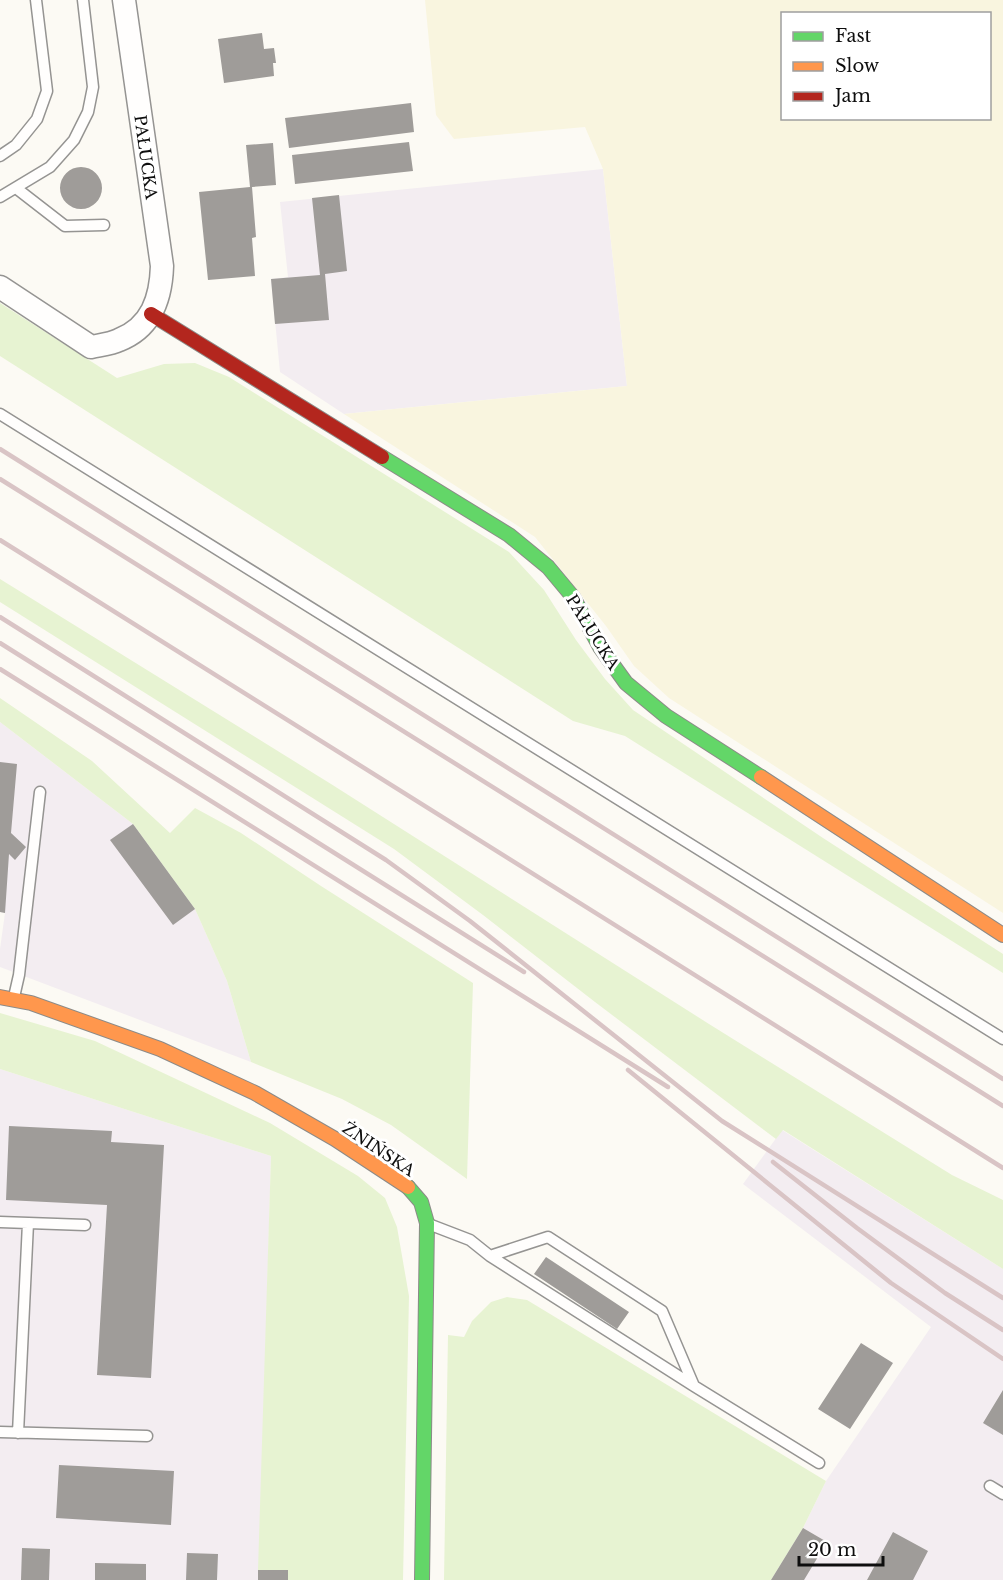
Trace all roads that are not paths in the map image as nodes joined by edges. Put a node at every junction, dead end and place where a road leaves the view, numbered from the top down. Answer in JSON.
{"nodes":[{"id":1,"x":36,"y":0,"type":"edge"},
{"id":2,"x":83,"y":0,"type":"edge"},
{"id":3,"x":124,"y":0,"type":"edge"},
{"id":4,"x":0,"y":156,"type":"edge"},
{"id":5,"x":16,"y":188,"type":"junction"},
{"id":6,"x":0,"y":197,"type":"edge"},
{"id":7,"x":104,"y":225,"type":"dead end"},
{"id":8,"x":0,"y":287,"type":"edge"},
{"id":9,"x":151,"y":314,"type":"junction"},
{"id":10,"x":0,"y":414,"type":"edge"},
{"id":11,"x":40,"y":792,"type":"dead end"},
{"id":12,"x":1003,"y":935,"type":"edge"},
{"id":13,"x":7,"y":998,"type":"edge"},
{"id":14,"x":1003,"y":1039,"type":"edge"},
{"id":15,"x":0,"y":1222,"type":"edge"},
{"id":16,"x":28,"y":1223,"type":"junction"},
{"id":17,"x":428,"y":1223,"type":"junction"},
{"id":18,"x":85,"y":1225,"type":"dead end"},
{"id":19,"x":490,"y":1256,"type":"junction"},
{"id":20,"x":694,"y":1386,"type":"junction"},
{"id":21,"x":0,"y":1432,"type":"edge"},
{"id":22,"x":18,"y":1433,"type":"junction"},
{"id":23,"x":147,"y":1436,"type":"dead end"},
{"id":24,"x":819,"y":1463,"type":"dead end"},
{"id":25,"x":990,"y":1486,"type":"dead end"},
{"id":26,"x":1003,"y":1494,"type":"edge"},
{"id":27,"x":422,"y":1580,"type":"edge"}],
"edges":[{"from":1,"to":4,"type":"lane"},
{"from":2,"to":5,"type":"lane"},
{"from":3,"to":9,"type":"street","name":"PAŁUCKA"},
{"from":5,"to":6,"type":"lane"},
{"from":5,"to":7,"type":"lane"},
{"from":8,"to":9,"type":"street","name":"PAŁUCKA"},
{"from":9,"to":12,"type":"street","name":"PAŁUCKA"},
{"from":10,"to":14,"type":"lane"},
{"from":11,"to":13,"type":"lane"},
{"from":13,"to":17,"type":"street","name":"ŻNIŃSKA"},
{"from":15,"to":16,"type":"lane"},
{"from":16,"to":18,"type":"lane"},
{"from":16,"to":22,"type":"lane"},
{"from":17,"to":19,"type":"lane"},
{"from":17,"to":27,"type":"street","name":"ŻNIŃSKA"},
{"from":19,"to":20,"type":"lane"},
{"from":19,"to":20,"type":"lane"},
{"from":20,"to":24,"type":"lane"},
{"from":21,"to":22,"type":"lane"},
{"from":22,"to":23,"type":"lane"},
{"from":25,"to":26,"type":"lane"}]}
